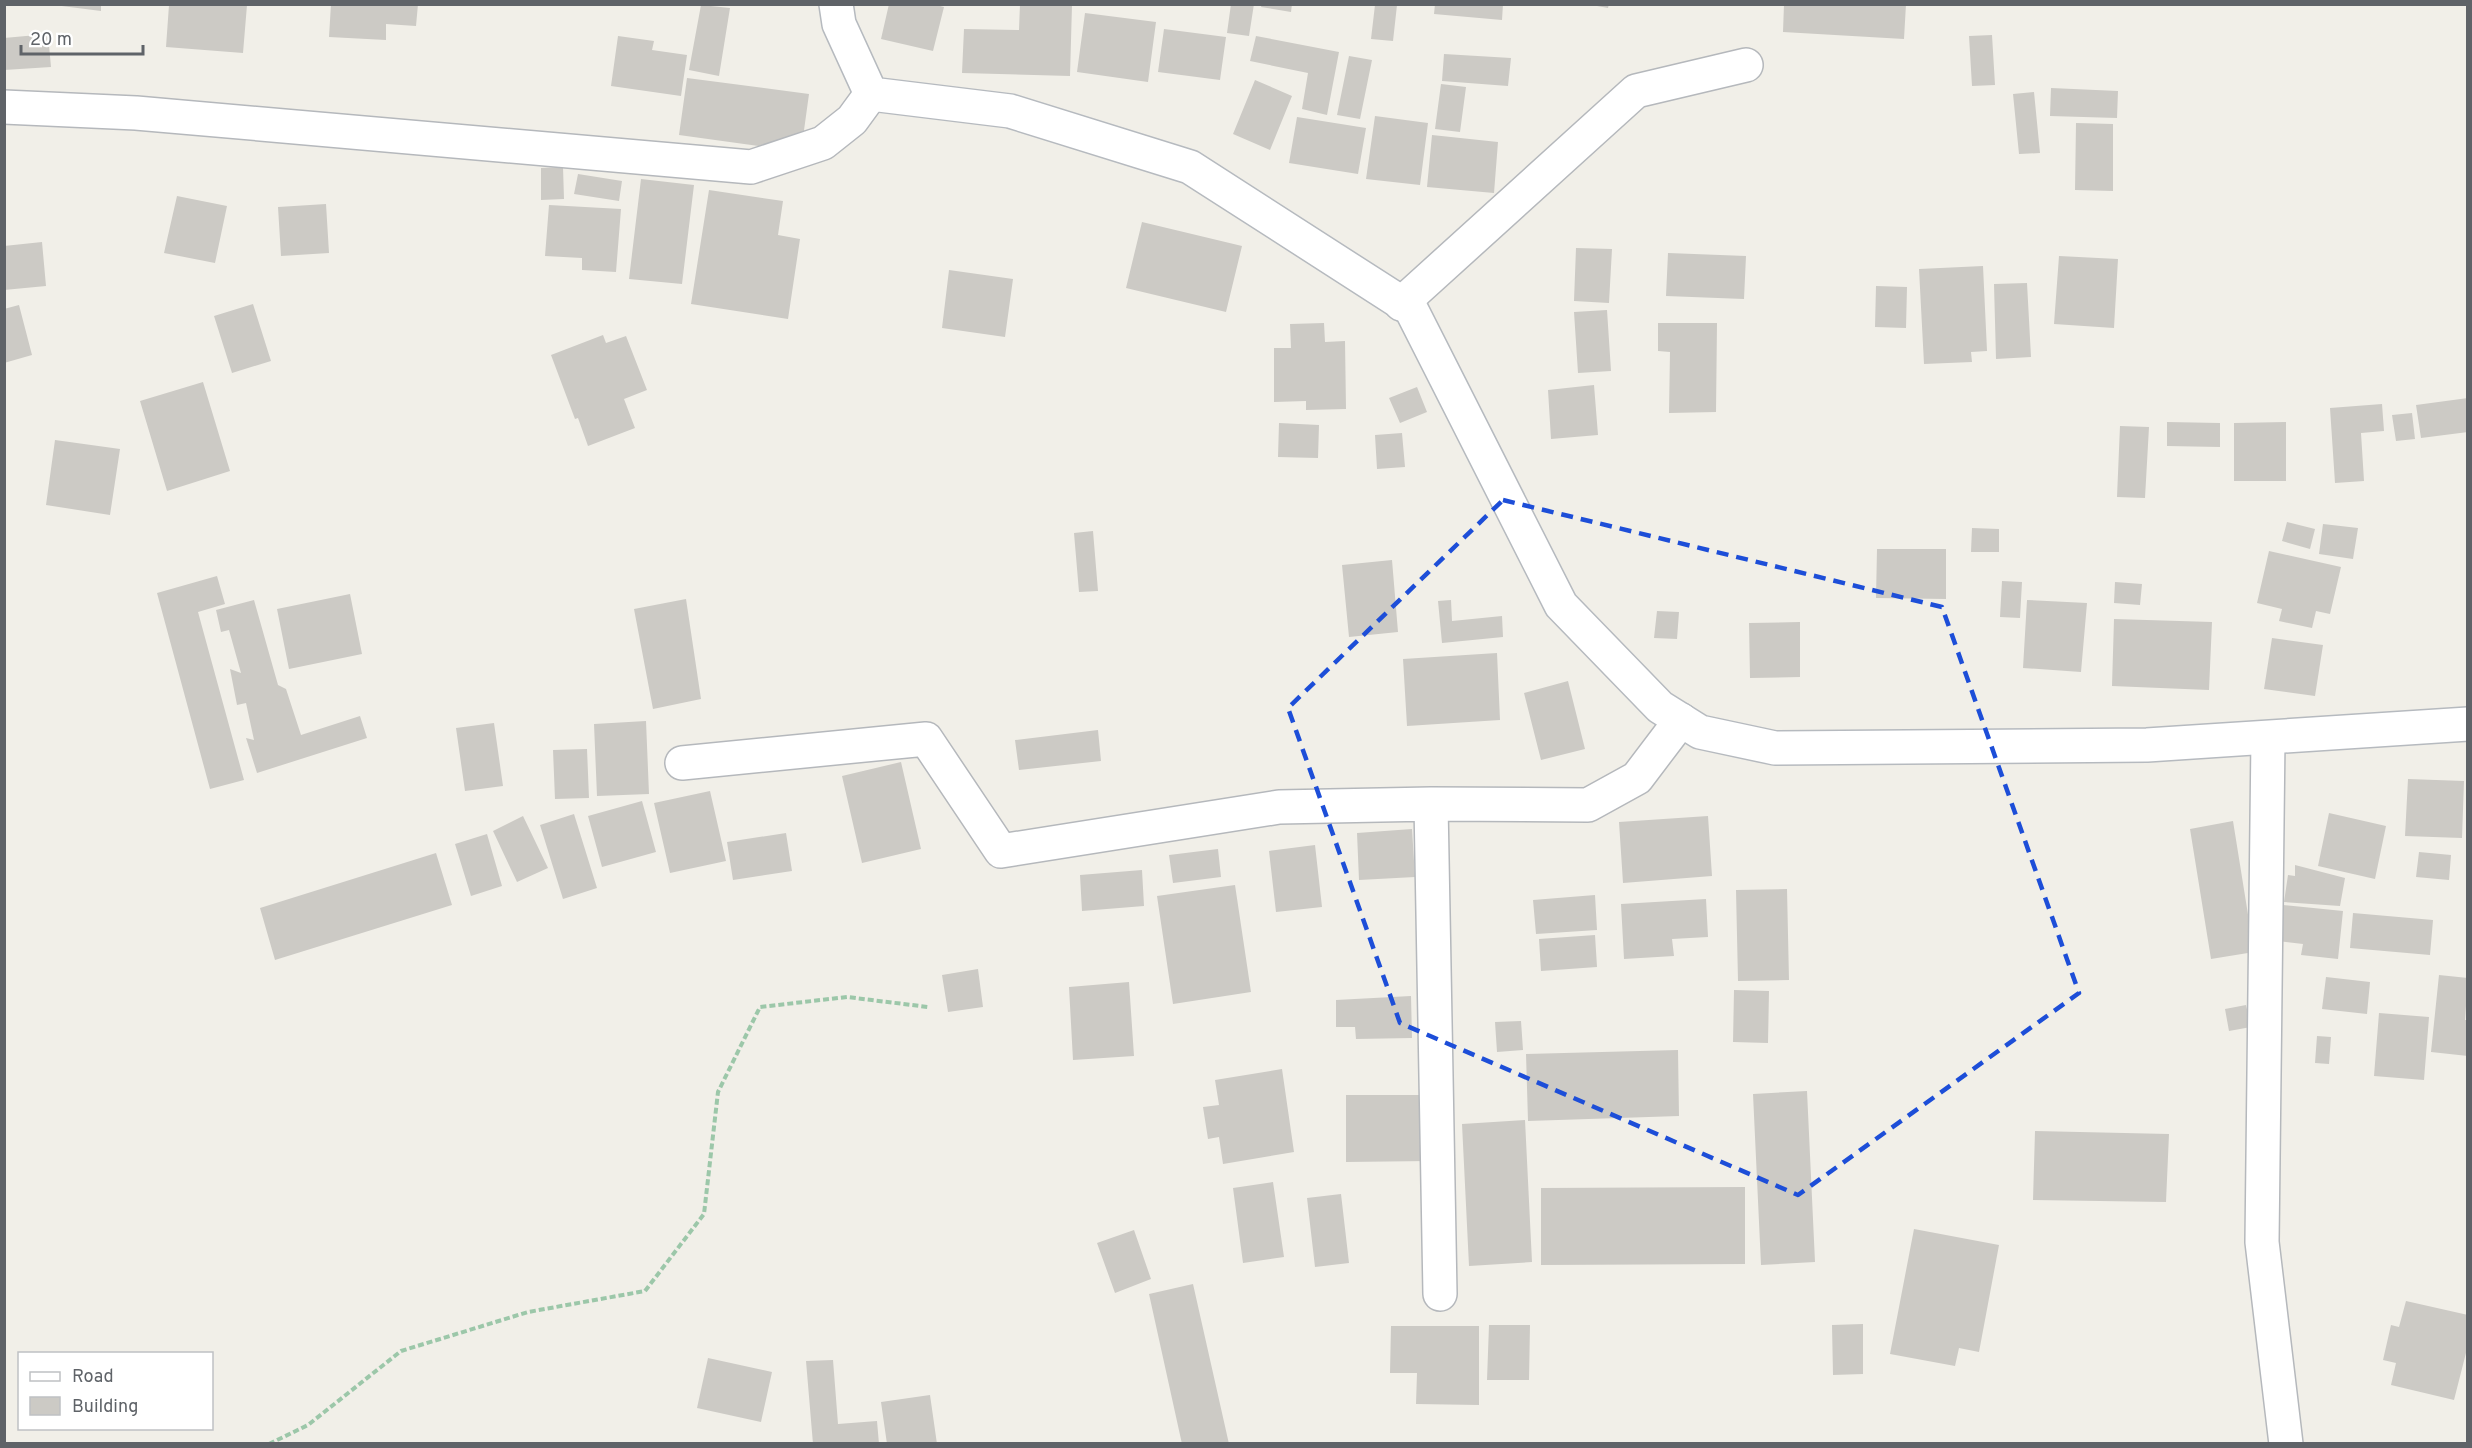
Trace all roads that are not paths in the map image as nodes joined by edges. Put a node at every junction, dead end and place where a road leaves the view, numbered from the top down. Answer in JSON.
{"nodes":[{"id":1,"x":836,"y":4,"type":"edge"},
{"id":2,"x":1746,"y":65,"type":"dead end"},
{"id":3,"x":871,"y":94,"type":"junction"},
{"id":4,"x":4,"y":107,"type":"edge"},
{"id":5,"x":1401,"y":304,"type":"junction"},
{"id":6,"x":1681,"y":720,"type":"junction"},
{"id":7,"x":2468,"y":724,"type":"edge"},
{"id":8,"x":2268,"y":738,"type":"junction"},
{"id":9,"x":682,"y":763,"type":"dead end"},
{"id":10,"x":1431,"y":804,"type":"junction"},
{"id":11,"x":1440,"y":1294,"type":"dead end"},
{"id":12,"x":2286,"y":1443,"type":"edge"}],
"edges":[{"from":1,"to":3,"type":"street"},
{"from":2,"to":5,"type":"street"},
{"from":3,"to":4,"type":"street"},
{"from":3,"to":5,"type":"street"},
{"from":5,"to":6,"type":"street"},
{"from":6,"to":8,"type":"street"},
{"from":6,"to":10,"type":"street"},
{"from":7,"to":8,"type":"street"},
{"from":8,"to":12,"type":"street"},
{"from":9,"to":10,"type":"street"},
{"from":10,"to":11,"type":"street"}]}
